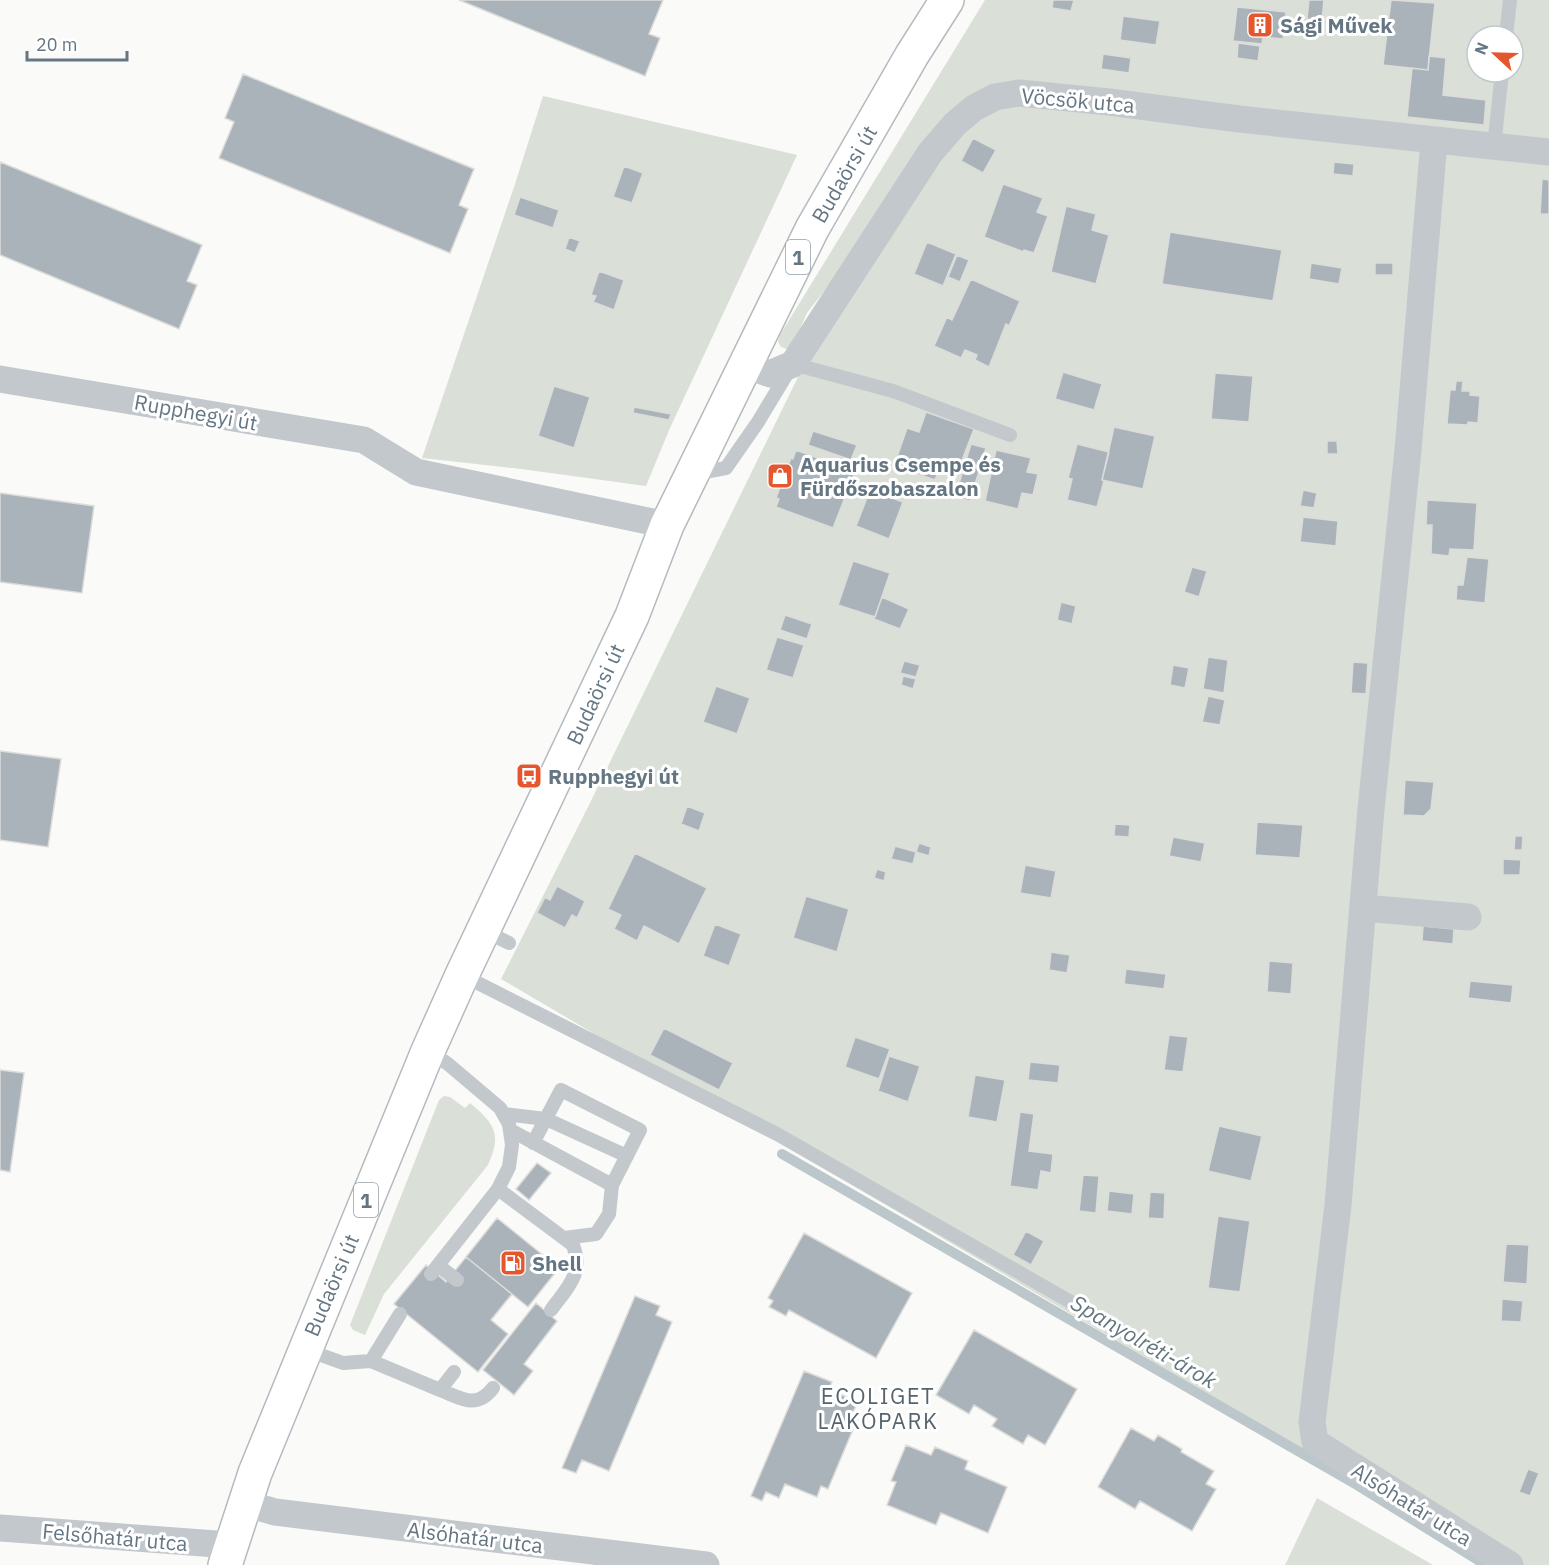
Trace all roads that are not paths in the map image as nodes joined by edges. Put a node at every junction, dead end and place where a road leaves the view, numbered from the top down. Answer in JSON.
{"nodes":[{"id":1,"x":947,"y":0,"type":"edge"},
{"id":2,"x":1510,"y":0,"type":"edge"},
{"id":3,"x":1507,"y":24,"type":"edge"},
{"id":4,"x":1501,"y":84,"type":"edge"},
{"id":5,"x":1434,"y":141,"type":"junction"},
{"id":6,"x":1494,"y":147,"type":"junction"},
{"id":7,"x":1549,"y":152,"type":"edge"},
{"id":8,"x":744,"y":364,"type":"junction"},
{"id":9,"x":793,"y":364,"type":"junction"},
{"id":10,"x":0,"y":379,"type":"edge"},
{"id":11,"x":1010,"y":435,"type":"dead end"},
{"id":12,"x":692,"y":474,"type":"junction"},
{"id":13,"x":667,"y":525,"type":"junction"},
{"id":14,"x":1362,"y":908,"type":"junction"},
{"id":15,"x":1468,"y":917,"type":"dead end"},
{"id":16,"x":462,"y":975,"type":"junction"},
{"id":17,"x":428,"y":1051,"type":"junction"},
{"id":18,"x":504,"y":1114,"type":"junction"},
{"id":19,"x":546,"y":1119,"type":"junction"},
{"id":20,"x":510,"y":1130,"type":"junction"},
{"id":21,"x":533,"y":1143,"type":"junction"},
{"id":22,"x":627,"y":1156,"type":"junction"},
{"id":23,"x":612,"y":1185,"type":"junction"},
{"id":24,"x":498,"y":1189,"type":"junction"},
{"id":25,"x":564,"y":1238,"type":"junction"},
{"id":26,"x":457,"y":1280,"type":"dead end"},
{"id":27,"x":551,"y":1310,"type":"dead end"},
{"id":28,"x":400,"y":1314,"type":"dead end"},
{"id":29,"x":1132,"y":1337,"type":"dead end"},
{"id":30,"x":304,"y":1349,"type":"junction"},
{"id":31,"x":371,"y":1361,"type":"junction"},
{"id":32,"x":454,"y":1372,"type":"dead end"},
{"id":33,"x":493,"y":1388,"type":"dead end"},
{"id":34,"x":440,"y":1390,"type":"junction"},
{"id":35,"x":250,"y":1488,"type":"junction"},
{"id":36,"x":0,"y":1528,"type":"edge"},
{"id":37,"x":227,"y":1555,"type":"edge"},
{"id":38,"x":706,"y":1565,"type":"edge"},
{"id":39,"x":1510,"y":1565,"type":"edge"}],
"edges":[{"from":1,"to":8,"type":"main road","name":"Budaörsi út","number":"1"},
{"from":2,"to":3,"type":"lane"},
{"from":4,"to":6,"type":"lane"},
{"from":5,"to":6,"type":"street","name":"Vöcsök utca"},
{"from":5,"to":9,"type":"street","name":"Vöcsök utca"},
{"from":5,"to":14,"type":"street"},
{"from":6,"to":7,"type":"street","name":"Vöcsök utca"},
{"from":8,"to":9,"type":"street"},
{"from":8,"to":12,"type":"main road","name":"Budaörsi út","number":"1"},
{"from":9,"to":11,"type":"lane"},
{"from":9,"to":12,"type":"lane"},
{"from":10,"to":13,"type":"street","name":"Rupphegyi út"},
{"from":12,"to":13,"type":"main road","name":"Budaörsi út","number":"1"},
{"from":13,"to":16,"type":"main road","name":"Budaörsi út","number":"1"},
{"from":14,"to":15,"type":"street"},
{"from":14,"to":39,"type":"street","name":"Alsóhatár utca"},
{"from":16,"to":17,"type":"main road","name":"Budaörsi út","number":"1"},
{"from":16,"to":29,"type":"lane"},
{"from":17,"to":18,"type":"lane"},
{"from":17,"to":30,"type":"main road","name":"Budaörsi út","number":"1"},
{"from":18,"to":19,"type":"lane"},
{"from":18,"to":20,"type":"lane"},
{"from":19,"to":21,"type":"lane"},
{"from":19,"to":22,"type":"lane"},
{"from":19,"to":22,"type":"lane"},
{"from":20,"to":21,"type":"lane"},
{"from":20,"to":24,"type":"lane"},
{"from":21,"to":23,"type":"lane"},
{"from":22,"to":23,"type":"lane"},
{"from":23,"to":25,"type":"lane"},
{"from":24,"to":25,"type":"lane"},
{"from":24,"to":26,"type":"lane"},
{"from":25,"to":27,"type":"lane"},
{"from":28,"to":31,"type":"lane"},
{"from":30,"to":31,"type":"lane"},
{"from":30,"to":35,"type":"main road","name":"Budaörsi út","number":"1"},
{"from":31,"to":34,"type":"lane"},
{"from":32,"to":34,"type":"lane"},
{"from":33,"to":34,"type":"lane"},
{"from":35,"to":37,"type":"main road","number":"1"},
{"from":35,"to":38,"type":"street","name":"Alsóhatár utca"},
{"from":36,"to":37,"type":"street","name":"Felsőhatár utca"}]}
